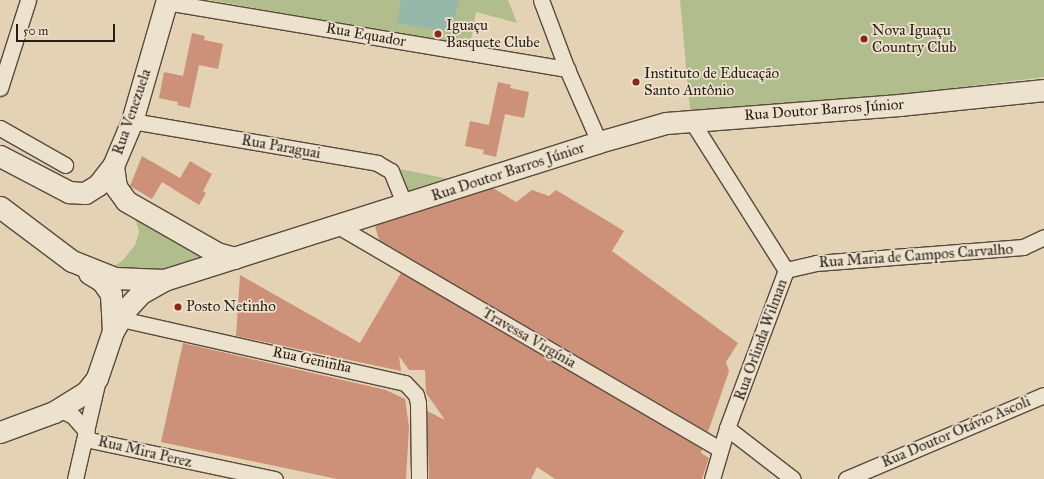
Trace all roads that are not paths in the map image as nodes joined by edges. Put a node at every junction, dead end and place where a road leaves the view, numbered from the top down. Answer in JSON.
{"nodes":[{"id":1,"x":28,"y":0,"type":"edge"},
{"id":2,"x":541,"y":0,"type":"edge"},
{"id":3,"x":166,"y":1,"type":"edge"},
{"id":4,"x":567,"y":69,"type":"junction"},
{"id":5,"x":0,"y":88,"type":"edge"},
{"id":6,"x":1044,"y":90,"type":"edge"},
{"id":7,"x":691,"y":120,"type":"junction"},
{"id":8,"x":132,"y":121,"type":"junction"},
{"id":9,"x":0,"y":128,"type":"edge"},
{"id":10,"x":599,"y":142,"type":"junction"},
{"id":11,"x":0,"y":156,"type":"edge"},
{"id":12,"x":65,"y":165,"type":"dead end"},
{"id":13,"x":114,"y":166,"type":"junction"},
{"id":14,"x":405,"y":205,"type":"junction"},
{"id":15,"x":0,"y":207,"type":"edge"},
{"id":16,"x":338,"y":226,"type":"junction"},
{"id":17,"x":1044,"y":237,"type":"edge"},
{"id":18,"x":234,"y":258,"type":"junction"},
{"id":19,"x":72,"y":261,"type":"junction"},
{"id":20,"x":786,"y":270,"type":"junction"},
{"id":21,"x":164,"y":280,"type":"junction"},
{"id":22,"x":117,"y":325,"type":"junction"},
{"id":23,"x":100,"y":373,"type":"junction"},
{"id":24,"x":1044,"y":395,"type":"edge"},
{"id":25,"x":54,"y":412,"type":"junction"},
{"id":26,"x":727,"y":428,"type":"junction"},
{"id":27,"x":0,"y":432,"type":"edge"},
{"id":28,"x":86,"y":435,"type":"junction"},
{"id":29,"x":720,"y":448,"type":"junction"},
{"id":30,"x":75,"y":479,"type":"edge"},
{"id":31,"x":275,"y":479,"type":"edge"},
{"id":32,"x":419,"y":479,"type":"edge"},
{"id":33,"x":712,"y":479,"type":"edge"},
{"id":34,"x":793,"y":479,"type":"edge"},
{"id":35,"x":846,"y":479,"type":"edge"}],
"edges":[{"from":1,"to":5,"type":"street"},
{"from":2,"to":4,"type":"street"},
{"from":3,"to":4,"type":"street","name":"Rua Equador"},
{"from":3,"to":8,"type":"main road","name":"Rua Venezuela"},
{"from":4,"to":10,"type":"street"},
{"from":6,"to":7,"type":"main road","name":"Rua Doutor Barros Júnior"},
{"from":7,"to":10,"type":"main road","name":"Rua Doutor Barros Júnior"},
{"from":7,"to":20,"type":"street","name":"Rua Orlinda Wilman"},
{"from":8,"to":13,"type":"main road","name":"Rua Venezuela"},
{"from":8,"to":14,"type":"street","name":"Rua Paraguai"},
{"from":9,"to":12,"type":"street"},
{"from":10,"to":14,"type":"main road","name":"Rua Doutor Barros Júnior"},
{"from":11,"to":13,"type":"main road","name":"Rua Venezuela"},
{"from":13,"to":18,"type":"main road"},
{"from":14,"to":16,"type":"main road","name":"Rua Doutor Barros Júnior"},
{"from":15,"to":19,"type":"main road","name":"Rua Doutor Barros Júnior"},
{"from":16,"to":18,"type":"main road","name":"Rua Doutor Barros Júnior"},
{"from":16,"to":29,"type":"street","name":"Travessa Virgínia"},
{"from":17,"to":20,"type":"street","name":"Rua Maria de Campos Carvalho"},
{"from":18,"to":21,"type":"main road","name":"Rua Doutor Barros Júnior"},
{"from":19,"to":21,"type":"main road","name":"Rua Doutor Barros Júnior"},
{"from":19,"to":22,"type":"main road"},
{"from":20,"to":26,"type":"street","name":"Rua Orlinda Wilman"},
{"from":21,"to":22,"type":"main road"},
{"from":22,"to":23,"type":"main road"},
{"from":22,"to":32,"type":"street","name":"Rua Geninha"},
{"from":23,"to":25,"type":"main road"},
{"from":23,"to":28,"type":"street"},
{"from":24,"to":35,"type":"street","name":"Rua Doutor Otávio Ascoli"},
{"from":25,"to":27,"type":"main road"},
{"from":25,"to":28,"type":"street"},
{"from":26,"to":29,"type":"street","name":"Rua Orlinda Wilman"},
{"from":26,"to":34,"type":"street"},
{"from":28,"to":30,"type":"street"},
{"from":28,"to":31,"type":"street","name":"Rua Mira Perez"},
{"from":29,"to":33,"type":"street","name":"Rua Orlinda Wilman"}]}
